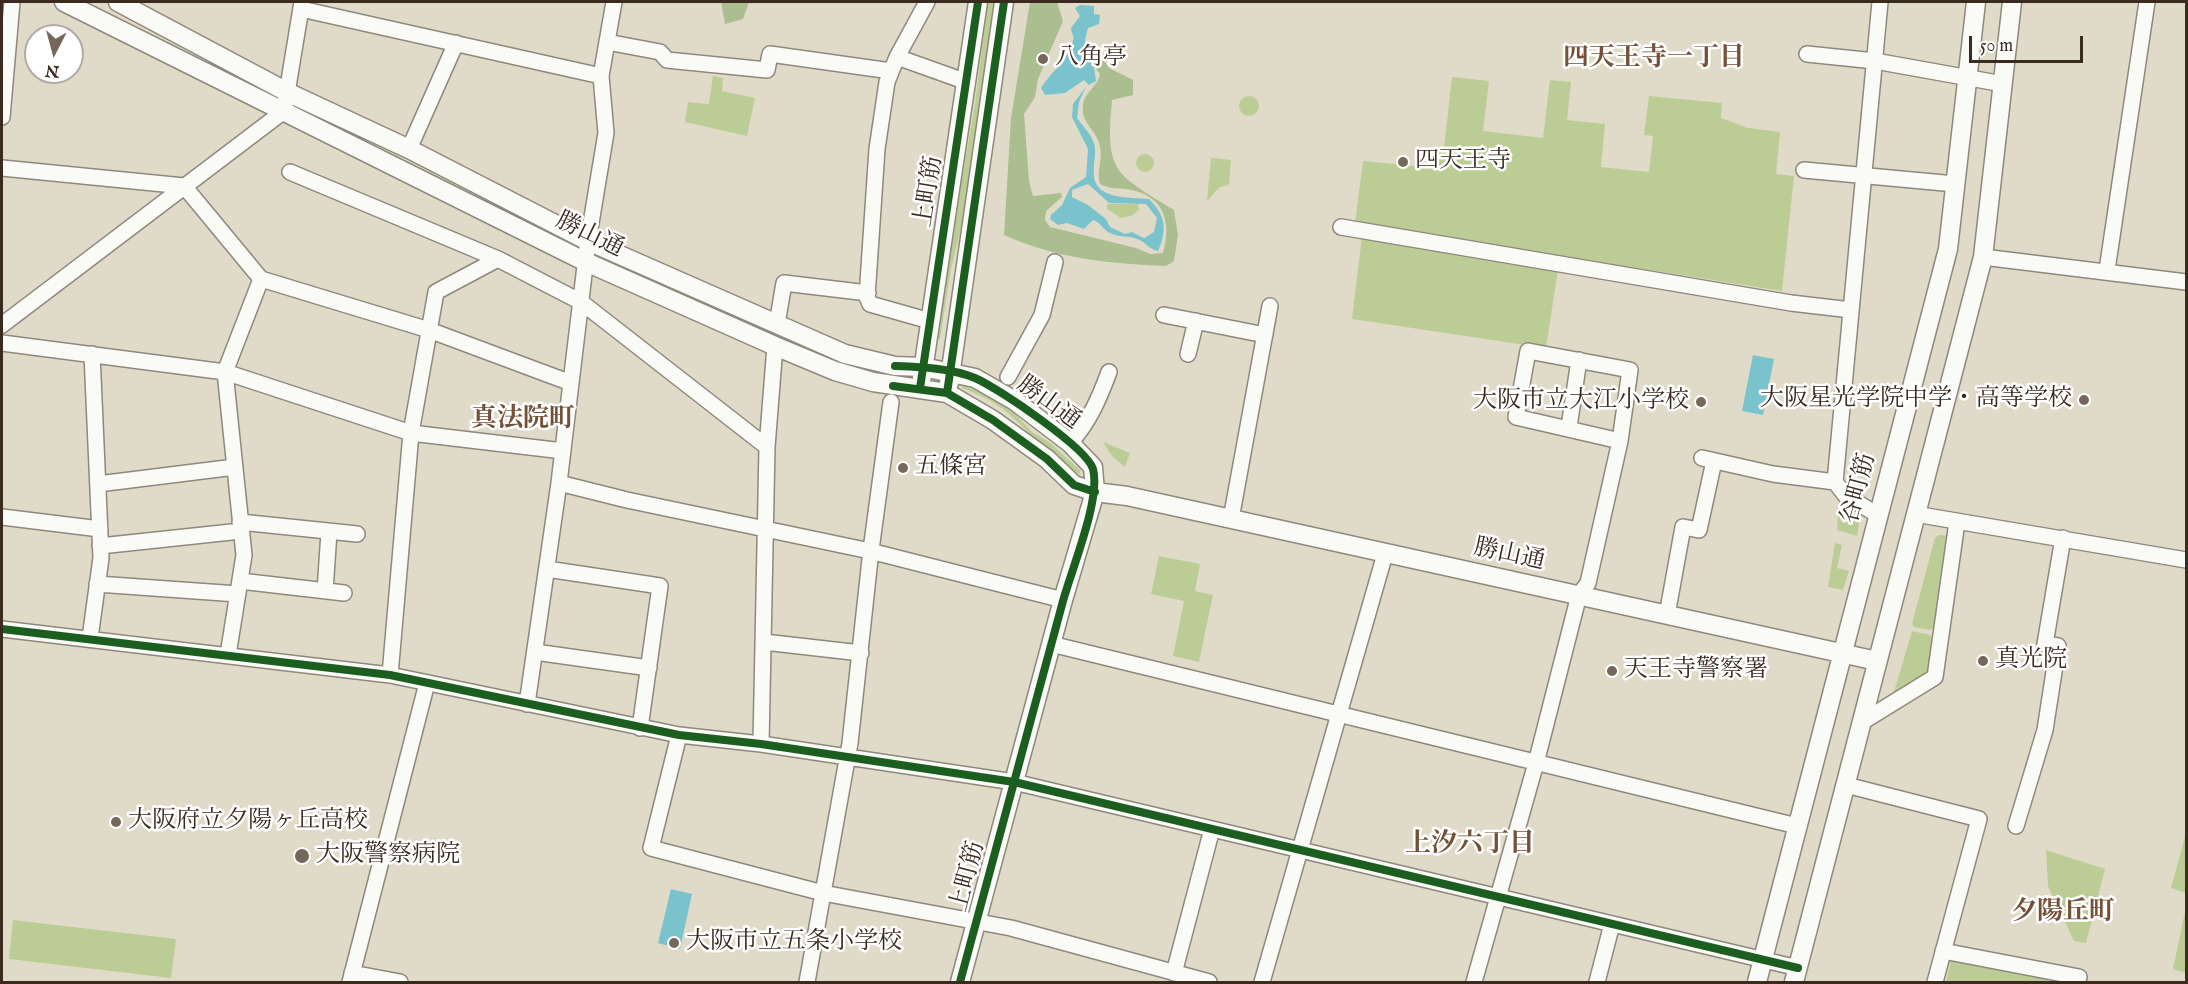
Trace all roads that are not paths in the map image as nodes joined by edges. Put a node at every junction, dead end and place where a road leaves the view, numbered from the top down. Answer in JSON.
{"nodes":[{"id":1,"x":12,"y":2,"type":"edge"},
{"id":2,"x":64,"y":2,"type":"edge"},
{"id":3,"x":118,"y":2,"type":"edge"},
{"id":4,"x":614,"y":2,"type":"edge"},
{"id":5,"x":927,"y":2,"type":"edge"},
{"id":6,"x":978,"y":2,"type":"edge"},
{"id":7,"x":1004,"y":2,"type":"edge"},
{"id":8,"x":1880,"y":2,"type":"edge"},
{"id":9,"x":1976,"y":2,"type":"edge"},
{"id":10,"x":2012,"y":2,"type":"edge"},
{"id":11,"x":2147,"y":2,"type":"edge"},
{"id":12,"x":302,"y":5,"type":"edge"},
{"id":13,"x":5,"y":31,"type":"edge"},
{"id":14,"x":607,"y":42,"type":"junction"},
{"id":15,"x":456,"y":43,"type":"junction"},
{"id":16,"x":1807,"y":54,"type":"dead end"},
{"id":17,"x":1875,"y":61,"type":"junction"},
{"id":18,"x":894,"y":64,"type":"junction"},
{"id":19,"x":601,"y":75,"type":"junction"},
{"id":20,"x":1967,"y":78,"type":"junction"},
{"id":21,"x":967,"y":82,"type":"junction"},
{"id":22,"x":2003,"y":84,"type":"junction"},
{"id":23,"x":289,"y":93,"type":"junction"},
{"id":24,"x":284,"y":111,"type":"junction"},
{"id":25,"x":2,"y":117,"type":"edge"},
{"id":26,"x":409,"y":149,"type":"junction"},
{"id":27,"x":2,"y":168,"type":"edge"},
{"id":28,"x":1804,"y":170,"type":"dead end"},
{"id":29,"x":290,"y":172,"type":"dead end"},
{"id":30,"x":1864,"y":176,"type":"junction"},
{"id":31,"x":1955,"y":184,"type":"junction"},
{"id":32,"x":184,"y":186,"type":"junction"},
{"id":33,"x":1341,"y":227,"type":"dead end"},
{"id":34,"x":588,"y":241,"type":"junction"},
{"id":35,"x":1983,"y":257,"type":"junction"},
{"id":36,"x":498,"y":259,"type":"junction"},
{"id":37,"x":586,"y":262,"type":"junction"},
{"id":38,"x":1055,"y":262,"type":"dead end"},
{"id":39,"x":2107,"y":270,"type":"junction"},
{"id":40,"x":261,"y":279,"type":"junction"},
{"id":41,"x":2187,"y":282,"type":"edge"},
{"id":42,"x":868,"y":293,"type":"junction"},
{"id":43,"x":581,"y":302,"type":"junction"},
{"id":44,"x":1270,"y":306,"type":"dead end"},
{"id":45,"x":1851,"y":310,"type":"junction"},
{"id":46,"x":1164,"y":315,"type":"dead end"},
{"id":47,"x":930,"y":321,"type":"junction"},
{"id":48,"x":1196,"y":321,"type":"junction"},
{"id":49,"x":777,"y":324,"type":"junction"},
{"id":50,"x":2,"y":325,"type":"edge"},
{"id":51,"x":429,"y":330,"type":"junction"},
{"id":52,"x":1265,"y":335,"type":"junction"},
{"id":53,"x":2,"y":344,"type":"edge"},
{"id":54,"x":775,"y":346,"type":"junction"},
{"id":55,"x":92,"y":354,"type":"junction"},
{"id":56,"x":1188,"y":354,"type":"dead end"},
{"id":57,"x":1579,"y":360,"type":"junction"},
{"id":58,"x":923,"y":367,"type":"junction"},
{"id":59,"x":951,"y":371,"type":"junction"},
{"id":60,"x":225,"y":372,"type":"junction"},
{"id":61,"x":1109,"y":372,"type":"dead end"},
{"id":62,"x":1008,"y":377,"type":"dead end"},
{"id":63,"x":571,"y":383,"type":"junction"},
{"id":64,"x":920,"y":387,"type":"junction"},
{"id":65,"x":947,"y":393,"type":"junction"},
{"id":66,"x":891,"y":402,"type":"dead end"},
{"id":67,"x":1569,"y":427,"type":"junction"},
{"id":68,"x":411,"y":434,"type":"junction"},
{"id":69,"x":1620,"y":441,"type":"junction"},
{"id":70,"x":1070,"y":443,"type":"junction"},
{"id":71,"x":767,"y":447,"type":"junction"},
{"id":72,"x":563,"y":451,"type":"junction"},
{"id":73,"x":235,"y":467,"type":"junction"},
{"id":74,"x":1835,"y":482,"type":"junction"},
{"id":75,"x":559,"y":483,"type":"junction"},
{"id":76,"x":98,"y":484,"type":"junction"},
{"id":77,"x":1095,"y":492,"type":"junction"},
{"id":78,"x":1915,"y":514,"type":"junction"},
{"id":79,"x":1878,"y":515,"type":"junction"},
{"id":80,"x":2,"y":517,"type":"edge"},
{"id":81,"x":1231,"y":519,"type":"junction"},
{"id":82,"x":1957,"y":522,"type":"junction"},
{"id":83,"x":241,"y":527,"type":"junction"},
{"id":84,"x":100,"y":529,"type":"junction"},
{"id":85,"x":766,"y":529,"type":"junction"},
{"id":86,"x":329,"y":531,"type":"junction"},
{"id":87,"x":357,"y":534,"type":"dead end"},
{"id":88,"x":2062,"y":538,"type":"junction"},
{"id":89,"x":100,"y":546,"type":"junction"},
{"id":90,"x":870,"y":550,"type":"junction"},
{"id":91,"x":1385,"y":554,"type":"junction"},
{"id":92,"x":2187,"y":560,"type":"edge"},
{"id":93,"x":547,"y":569,"type":"junction"},
{"id":94,"x":98,"y":584,"type":"junction"},
{"id":95,"x":239,"y":588,"type":"junction"},
{"id":96,"x":325,"y":591,"type":"junction"},
{"id":97,"x":344,"y":593,"type":"dead end"},
{"id":98,"x":1579,"y":595,"type":"junction"},
{"id":99,"x":1063,"y":600,"type":"junction"},
{"id":100,"x":1667,"y":615,"type":"junction"},
{"id":101,"x":2,"y":629,"type":"edge"},
{"id":102,"x":90,"y":638,"type":"junction"},
{"id":103,"x":764,"y":642,"type":"junction"},
{"id":104,"x":1051,"y":644,"type":"junction"},
{"id":105,"x":535,"y":652,"type":"junction"},
{"id":106,"x":861,"y":653,"type":"junction"},
{"id":107,"x":1842,"y":653,"type":"junction"},
{"id":108,"x":228,"y":655,"type":"junction"},
{"id":109,"x":1877,"y":661,"type":"junction"},
{"id":110,"x":649,"y":668,"type":"junction"},
{"id":111,"x":390,"y":675,"type":"junction"},
{"id":112,"x":427,"y":683,"type":"junction"},
{"id":113,"x":527,"y":704,"type":"junction"},
{"id":114,"x":1341,"y":713,"type":"junction"},
{"id":115,"x":1862,"y":722,"type":"junction"},
{"id":116,"x":640,"y":728,"type":"junction"},
{"id":117,"x":679,"y":735,"type":"junction"},
{"id":118,"x":761,"y":744,"type":"junction"},
{"id":119,"x":847,"y":756,"type":"junction"},
{"id":120,"x":1536,"y":763,"type":"junction"},
{"id":121,"x":1014,"y":782,"type":"junction"},
{"id":122,"x":1846,"y":785,"type":"junction"},
{"id":123,"x":1797,"y":826,"type":"junction"},
{"id":124,"x":2016,"y":826,"type":"dead end"},
{"id":125,"x":1212,"y":828,"type":"junction"},
{"id":126,"x":1300,"y":849,"type":"junction"},
{"id":127,"x":823,"y":893,"type":"junction"},
{"id":128,"x":1497,"y":897,"type":"junction"},
{"id":129,"x":977,"y":921,"type":"junction"},
{"id":130,"x":1612,"y":924,"type":"junction"},
{"id":131,"x":1943,"y":951,"type":"junction"},
{"id":132,"x":1763,"y":959,"type":"junction"},
{"id":133,"x":1174,"y":973,"type":"junction"},
{"id":134,"x":1796,"y":975,"type":"edge"},
{"id":135,"x":351,"y":978,"type":"edge"},
{"id":136,"x":400,"y":982,"type":"edge"},
{"id":137,"x":807,"y":982,"type":"edge"},
{"id":138,"x":960,"y":982,"type":"edge"},
{"id":139,"x":1209,"y":982,"type":"edge"},
{"id":140,"x":1262,"y":982,"type":"edge"},
{"id":141,"x":1473,"y":982,"type":"edge"},
{"id":142,"x":1597,"y":982,"type":"edge"},
{"id":143,"x":1757,"y":982,"type":"edge"},
{"id":144,"x":1935,"y":982,"type":"edge"},
{"id":145,"x":2078,"y":982,"type":"edge"}],
"edges":[{"from":1,"to":13,"type":"street"},
{"from":2,"to":24,"type":"main road","name":"勝山通"},
{"from":3,"to":23,"type":"main road","name":"勝山通"},
{"from":4,"to":14,"type":"street"},
{"from":5,"to":18,"type":"street"},
{"from":6,"to":21,"type":"main road","name":"上町筋"},
{"from":7,"to":59,"type":"main road","name":"上町筋"},
{"from":8,"to":17,"type":"street"},
{"from":9,"to":20,"type":"main road","name":"谷町筋"},
{"from":10,"to":22,"type":"main road"},
{"from":11,"to":39,"type":"street"},
{"from":12,"to":15,"type":"street"},
{"from":12,"to":23,"type":"street"},
{"from":13,"to":25,"type":"street"},
{"from":14,"to":18,"type":"street"},
{"from":14,"to":19,"type":"street"},
{"from":15,"to":19,"type":"street"},
{"from":15,"to":26,"type":"street"},
{"from":16,"to":17,"type":"street"},
{"from":17,"to":20,"type":"street"},
{"from":17,"to":30,"type":"street"},
{"from":18,"to":21,"type":"street"},
{"from":18,"to":42,"type":"street"},
{"from":19,"to":34,"type":"street"},
{"from":20,"to":22,"type":"street"},
{"from":20,"to":31,"type":"main road","name":"谷町筋"},
{"from":21,"to":47,"type":"main road","name":"上町筋"},
{"from":22,"to":35,"type":"main road"},
{"from":23,"to":24,"type":"street"},
{"from":23,"to":26,"type":"main road","name":"勝山通"},
{"from":24,"to":32,"type":"street"},
{"from":24,"to":37,"type":"main road","name":"勝山通"},
{"from":26,"to":34,"type":"main road","name":"勝山通"},
{"from":27,"to":32,"type":"street"},
{"from":28,"to":30,"type":"street"},
{"from":29,"to":36,"type":"street"},
{"from":30,"to":31,"type":"street"},
{"from":30,"to":45,"type":"street"},
{"from":31,"to":79,"type":"main road","name":"谷町筋"},
{"from":32,"to":40,"type":"street"},
{"from":32,"to":50,"type":"street"},
{"from":33,"to":45,"type":"street"},
{"from":34,"to":37,"type":"street"},
{"from":34,"to":49,"type":"main road","name":"勝山通"},
{"from":35,"to":39,"type":"street"},
{"from":35,"to":78,"type":"main road"},
{"from":36,"to":43,"type":"street"},
{"from":36,"to":51,"type":"street"},
{"from":37,"to":43,"type":"street"},
{"from":37,"to":54,"type":"main road","name":"勝山通"},
{"from":38,"to":62,"type":"street"},
{"from":39,"to":41,"type":"street"},
{"from":40,"to":51,"type":"street"},
{"from":40,"to":60,"type":"street"},
{"from":42,"to":47,"type":"street"},
{"from":42,"to":49,"type":"street"},
{"from":43,"to":63,"type":"street"},
{"from":43,"to":71,"type":"street"},
{"from":44,"to":52,"type":"street"},
{"from":45,"to":74,"type":"street"},
{"from":46,"to":48,"type":"street"},
{"from":47,"to":58,"type":"main road","name":"上町筋"},
{"from":48,"to":52,"type":"street"},
{"from":48,"to":56,"type":"street"},
{"from":49,"to":58,"type":"main road","name":"勝山通"},
{"from":51,"to":63,"type":"street"},
{"from":51,"to":68,"type":"street"},
{"from":52,"to":81,"type":"street"},
{"from":53,"to":55,"type":"street"},
{"from":54,"to":64,"type":"main road","name":"勝山通"},
{"from":54,"to":71,"type":"street"},
{"from":55,"to":60,"type":"street"},
{"from":55,"to":76,"type":"street"},
{"from":57,"to":67,"type":"street"},
{"from":57,"to":67,"type":"street"},
{"from":57,"to":69,"type":"street"},
{"from":58,"to":59,"type":"main road","name":"勝山通"},
{"from":58,"to":64,"type":"main road","name":"上町筋"},
{"from":59,"to":65,"type":"main road","name":"上町筋"},
{"from":59,"to":70,"type":"main road","name":"勝山通"},
{"from":60,"to":68,"type":"street"},
{"from":60,"to":73,"type":"street"},
{"from":61,"to":70,"type":"street"},
{"from":63,"to":72,"type":"street"},
{"from":64,"to":65,"type":"main road","name":"勝山通"},
{"from":65,"to":77,"type":"main road","name":"勝山通"},
{"from":66,"to":90,"type":"street"},
{"from":67,"to":69,"type":"street"},
{"from":68,"to":72,"type":"street"},
{"from":68,"to":111,"type":"street"},
{"from":69,"to":98,"type":"street"},
{"from":70,"to":77,"type":"main road","name":"勝山通"},
{"from":71,"to":85,"type":"street"},
{"from":72,"to":75,"type":"street"},
{"from":73,"to":76,"type":"street"},
{"from":73,"to":83,"type":"street"},
{"from":74,"to":79,"type":"street"},
{"from":74,"to":100,"type":"street"},
{"from":75,"to":85,"type":"street"},
{"from":75,"to":93,"type":"street"},
{"from":76,"to":84,"type":"street"},
{"from":77,"to":81,"type":"main road","name":"勝山通"},
{"from":77,"to":99,"type":"main road","name":"上町筋"},
{"from":78,"to":82,"type":"street"},
{"from":78,"to":109,"type":"main road"},
{"from":79,"to":107,"type":"main road","name":"谷町筋"},
{"from":80,"to":84,"type":"street"},
{"from":81,"to":91,"type":"main road","name":"勝山通"},
{"from":82,"to":88,"type":"street"},
{"from":82,"to":115,"type":"street"},
{"from":83,"to":86,"type":"street"},
{"from":83,"to":89,"type":"street"},
{"from":83,"to":95,"type":"street"},
{"from":84,"to":89,"type":"street"},
{"from":85,"to":90,"type":"street"},
{"from":85,"to":103,"type":"street"},
{"from":86,"to":87,"type":"street"},
{"from":86,"to":96,"type":"street"},
{"from":88,"to":92,"type":"street"},
{"from":88,"to":124,"type":"street"},
{"from":89,"to":94,"type":"street"},
{"from":90,"to":99,"type":"street"},
{"from":90,"to":106,"type":"street"},
{"from":91,"to":98,"type":"main road","name":"勝山通"},
{"from":91,"to":114,"type":"street"},
{"from":93,"to":105,"type":"street"},
{"from":93,"to":110,"type":"street"},
{"from":94,"to":95,"type":"street"},
{"from":94,"to":102,"type":"street"},
{"from":95,"to":96,"type":"street"},
{"from":95,"to":108,"type":"street"},
{"from":96,"to":97,"type":"street"},
{"from":98,"to":100,"type":"main road","name":"勝山通"},
{"from":98,"to":120,"type":"street"},
{"from":99,"to":104,"type":"main road","name":"上町筋"},
{"from":100,"to":107,"type":"main road","name":"勝山通"},
{"from":101,"to":102,"type":"street"},
{"from":102,"to":108,"type":"street"},
{"from":103,"to":106,"type":"street"},
{"from":103,"to":118,"type":"street"},
{"from":104,"to":114,"type":"street"},
{"from":104,"to":121,"type":"main road","name":"上町筋"},
{"from":105,"to":110,"type":"street"},
{"from":105,"to":113,"type":"street"},
{"from":106,"to":119,"type":"street"},
{"from":107,"to":109,"type":"main road","name":"勝山通"},
{"from":107,"to":123,"type":"main road","name":"谷町筋"},
{"from":108,"to":111,"type":"street"},
{"from":109,"to":115,"type":"main road"},
{"from":110,"to":116,"type":"street"},
{"from":111,"to":112,"type":"street"},
{"from":112,"to":113,"type":"street"},
{"from":112,"to":135,"type":"street"},
{"from":113,"to":116,"type":"street"},
{"from":114,"to":120,"type":"street"},
{"from":114,"to":126,"type":"street"},
{"from":115,"to":122,"type":"main road"},
{"from":116,"to":117,"type":"street"},
{"from":117,"to":118,"type":"street"},
{"from":117,"to":127,"type":"street"},
{"from":118,"to":119,"type":"street"},
{"from":119,"to":121,"type":"street"},
{"from":119,"to":127,"type":"street"},
{"from":120,"to":123,"type":"street"},
{"from":120,"to":128,"type":"street"},
{"from":121,"to":125,"type":"street"},
{"from":121,"to":129,"type":"main road","name":"上町筋"},
{"from":122,"to":131,"type":"street"},
{"from":122,"to":134,"type":"main road"},
{"from":123,"to":132,"type":"main road","name":"谷町筋"},
{"from":125,"to":126,"type":"street"},
{"from":125,"to":133,"type":"street"},
{"from":126,"to":128,"type":"street"},
{"from":126,"to":140,"type":"street"},
{"from":127,"to":129,"type":"street"},
{"from":127,"to":137,"type":"street"},
{"from":128,"to":130,"type":"street"},
{"from":128,"to":141,"type":"street"},
{"from":129,"to":133,"type":"street"},
{"from":129,"to":138,"type":"main road","name":"上町筋"},
{"from":130,"to":132,"type":"street"},
{"from":130,"to":142,"type":"street"},
{"from":131,"to":144,"type":"street"},
{"from":131,"to":145,"type":"street"},
{"from":132,"to":134,"type":"street"},
{"from":132,"to":143,"type":"main road","name":"谷町筋"},
{"from":133,"to":139,"type":"street"},
{"from":135,"to":136,"type":"street"}]}
